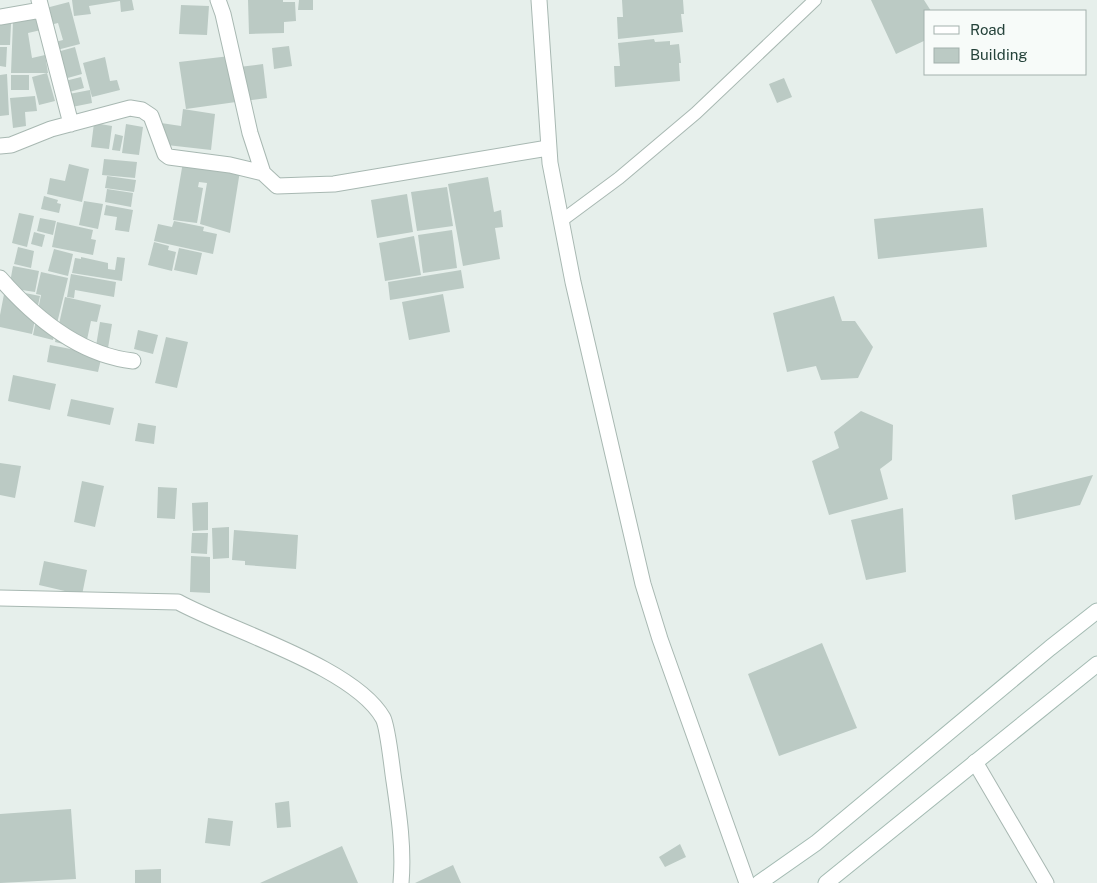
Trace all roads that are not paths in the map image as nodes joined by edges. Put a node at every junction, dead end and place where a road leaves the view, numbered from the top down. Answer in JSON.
{"nodes":[{"id":1,"x":218,"y":0,"type":"edge"},
{"id":2,"x":540,"y":0,"type":"edge"},
{"id":3,"x":814,"y":0,"type":"edge"},
{"id":4,"x":40,"y":5,"type":"edge"},
{"id":5,"x":0,"y":17,"type":"edge"},
{"id":6,"x":71,"y":124,"type":"junction"},
{"id":7,"x":0,"y":146,"type":"edge"},
{"id":8,"x":548,"y":148,"type":"junction"},
{"id":9,"x":264,"y":173,"type":"junction"},
{"id":10,"x":561,"y":221,"type":"junction"},
{"id":11,"x":0,"y":278,"type":"edge"},
{"id":12,"x":133,"y":361,"type":"dead end"},
{"id":13,"x":0,"y":598,"type":"edge"},
{"id":14,"x":1097,"y":611,"type":"edge"},
{"id":15,"x":1097,"y":664,"type":"edge"},
{"id":16,"x":975,"y":762,"type":"junction"},
{"id":17,"x":401,"y":883,"type":"edge"},
{"id":18,"x":748,"y":883,"type":"edge"},
{"id":19,"x":759,"y":883,"type":"edge"},
{"id":20,"x":826,"y":883,"type":"edge"},
{"id":21,"x":1046,"y":883,"type":"edge"}],
"edges":[{"from":1,"to":9,"type":"street"},
{"from":2,"to":8,"type":"street"},
{"from":3,"to":10,"type":"lane"},
{"from":4,"to":5,"type":"street"},
{"from":4,"to":6,"type":"street"},
{"from":6,"to":7,"type":"street"},
{"from":6,"to":9,"type":"street"},
{"from":8,"to":9,"type":"street"},
{"from":8,"to":10,"type":"street"},
{"from":10,"to":18,"type":"street"},
{"from":11,"to":12,"type":"street"},
{"from":13,"to":17,"type":"street"},
{"from":14,"to":19,"type":"street"},
{"from":15,"to":16,"type":"street"},
{"from":16,"to":20,"type":"street"},
{"from":16,"to":21,"type":"street"}]}
